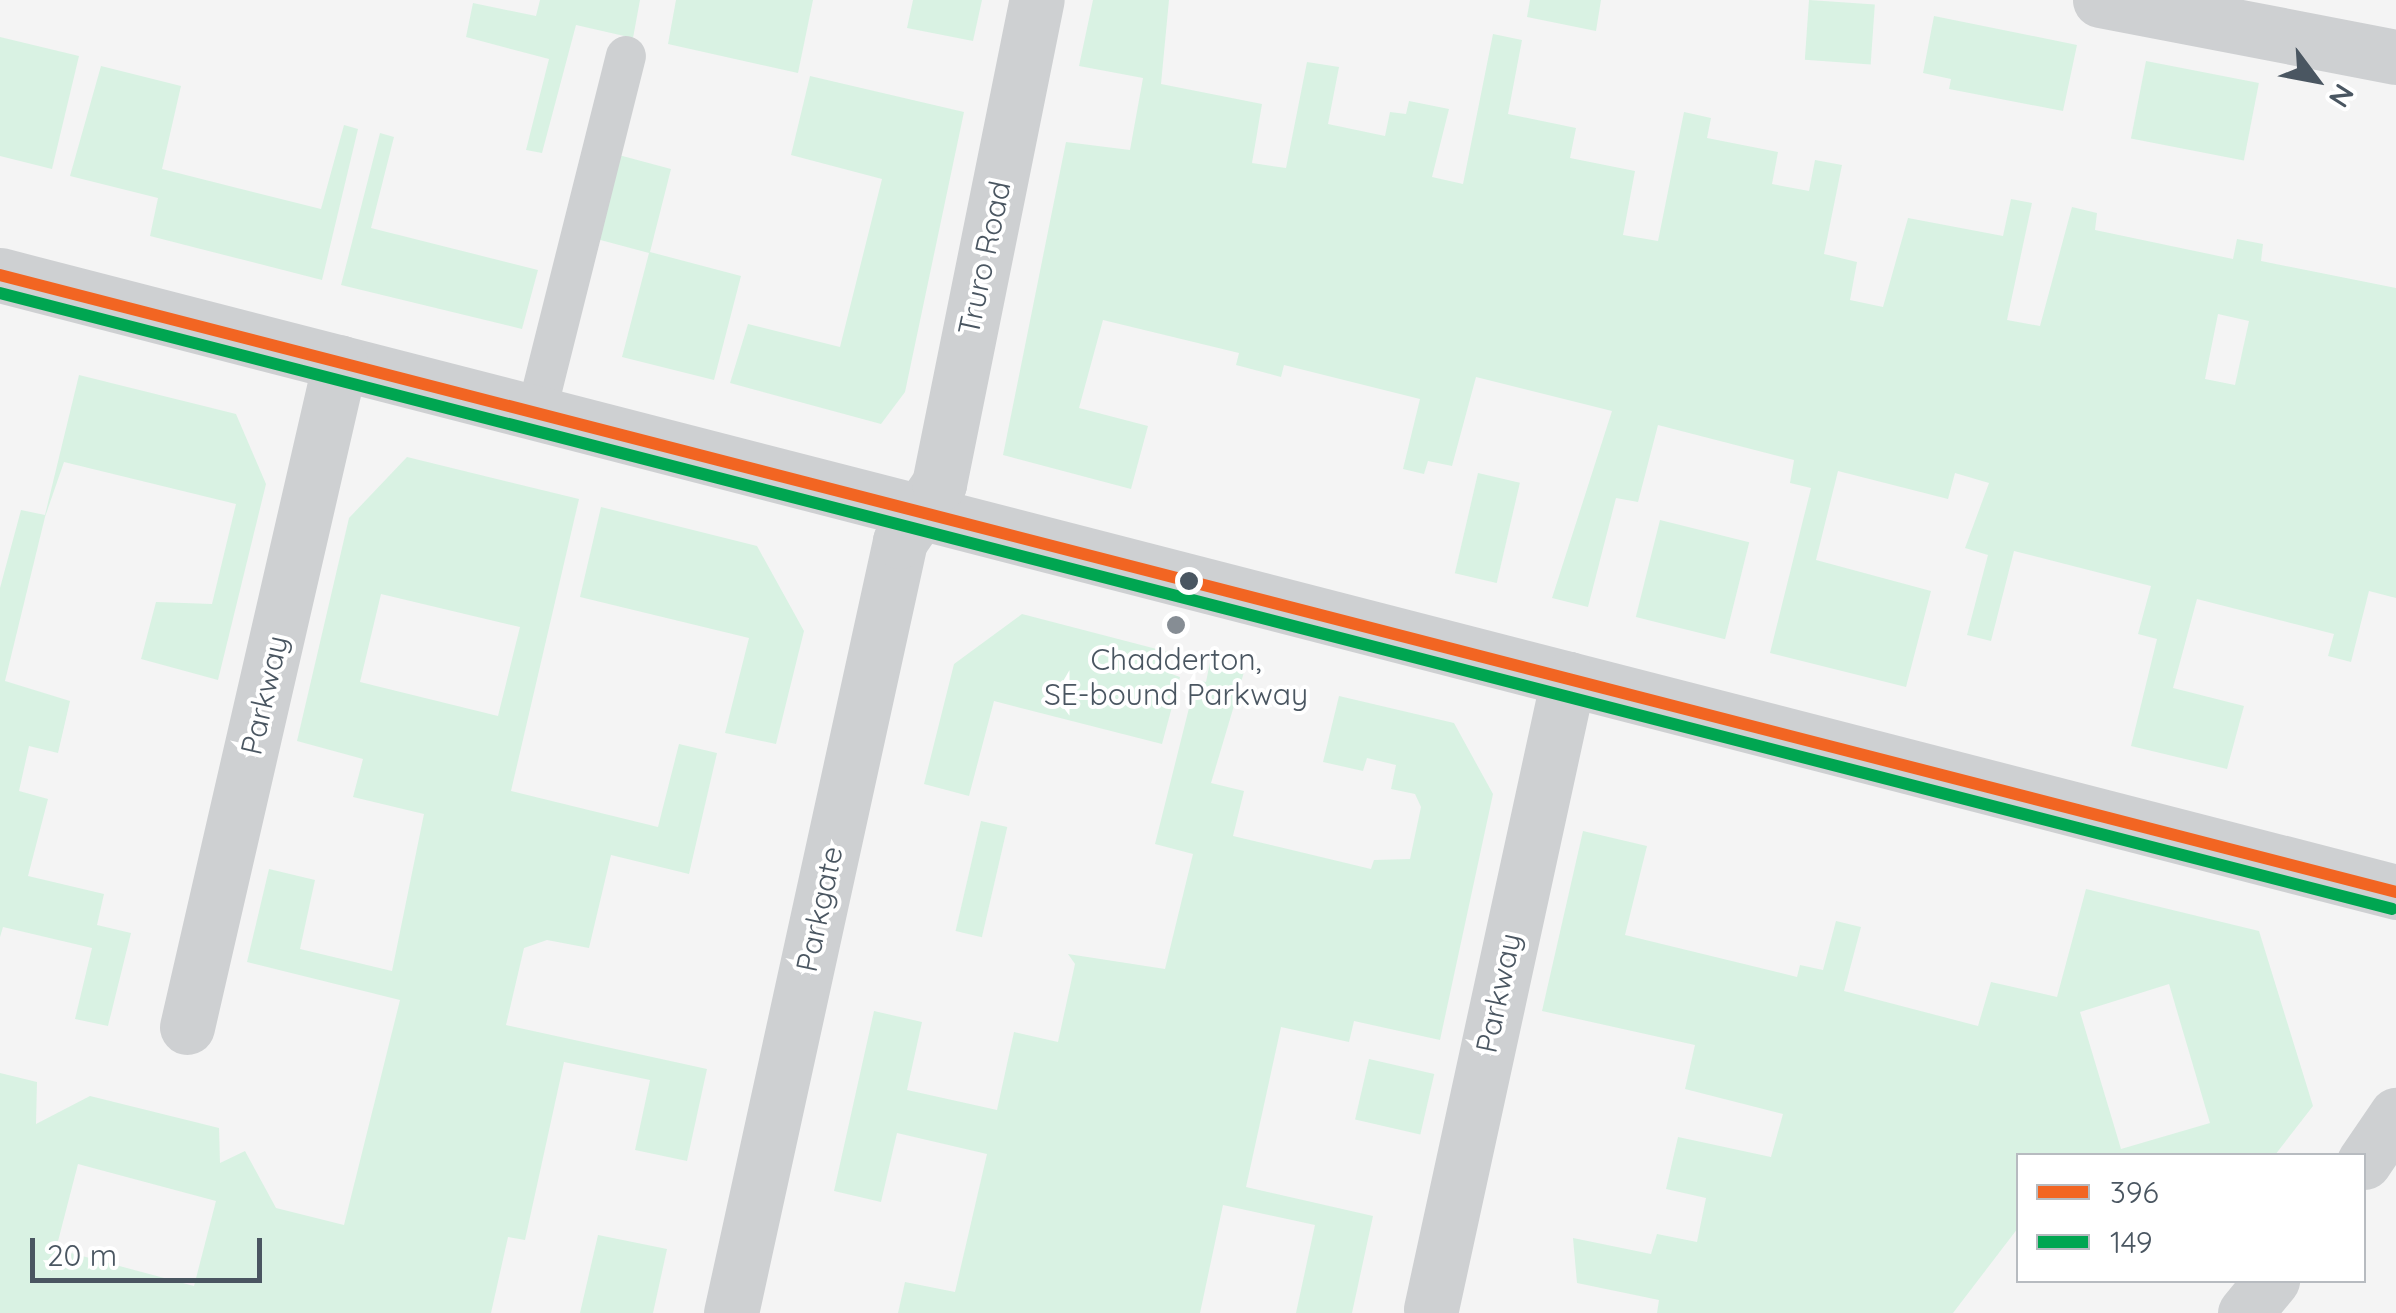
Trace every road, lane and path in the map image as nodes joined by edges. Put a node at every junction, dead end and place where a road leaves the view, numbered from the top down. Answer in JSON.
{"nodes":[{"id":1,"x":1037,"y":0,"type":"edge"},
{"id":2,"x":2100,"y":0,"type":"edge"},
{"id":3,"x":626,"y":56,"type":"dead end"},
{"id":4,"x":2396,"y":57,"type":"edge"},
{"id":5,"x":0,"y":275,"type":"edge"},
{"id":6,"x":340,"y":362,"type":"junction"},
{"id":7,"x":536,"y":414,"type":"junction"},
{"id":8,"x":920,"y":511,"type":"junction"},
{"id":9,"x":1568,"y":679,"type":"junction"},
{"id":10,"x":2396,"y":892,"type":"edge"},
{"id":11,"x":186,"y":1027,"type":"dead end"},
{"id":12,"x":2396,"y":1115,"type":"edge"},
{"id":13,"x":2366,"y":1159,"type":"edge"},
{"id":14,"x":2270,"y":1283,"type":"edge"},
{"id":15,"x":1430,"y":1308,"type":"dead end"},
{"id":16,"x":731,"y":1313,"type":"edge"},
{"id":17,"x":2245,"y":1313,"type":"edge"}],
"edges":[{"from":1,"to":8,"type":"street","name":"Truro Road"},
{"from":2,"to":4,"type":"street"},
{"from":3,"to":7,"type":"lane"},
{"from":5,"to":6,"type":"street"},
{"from":6,"to":7,"type":"street"},
{"from":6,"to":11,"type":"street","name":"Parkway"},
{"from":7,"to":8,"type":"street"},
{"from":8,"to":9,"type":"street"},
{"from":8,"to":16,"type":"street","name":"Parkgate"},
{"from":9,"to":10,"type":"street"},
{"from":9,"to":15,"type":"street","name":"Parkway"},
{"from":12,"to":13,"type":"street"},
{"from":14,"to":17,"type":"street"}]}
